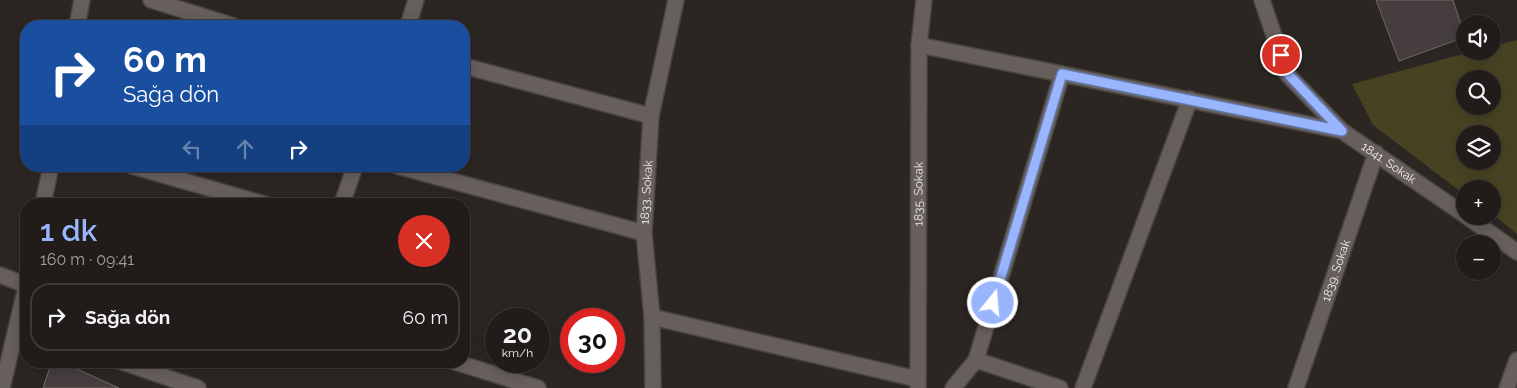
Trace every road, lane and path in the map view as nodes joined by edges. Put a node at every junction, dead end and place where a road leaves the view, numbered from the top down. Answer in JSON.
{"nodes":[{"id":1,"x":82,"y":0,"type":"edge"},
{"id":2,"x":151,"y":0,"type":"edge"},
{"id":3,"x":416,"y":0,"type":"edge"},
{"id":4,"x":676,"y":0,"type":"edge"},
{"id":5,"x":924,"y":0,"type":"edge"},
{"id":6,"x":1262,"y":0,"type":"edge"},
{"id":7,"x":78,"y":20,"type":"edge"},
{"id":8,"x":215,"y":20,"type":"edge"},
{"id":9,"x":410,"y":20,"type":"edge"},
{"id":10,"x":919,"y":45,"type":"junction"},
{"id":11,"x":470,"y":68,"type":"edge"},
{"id":12,"x":1062,"y":74,"type":"junction"},
{"id":13,"x":1190,"y":100,"type":"junction"},
{"id":14,"x":651,"y":116,"type":"junction"},
{"id":15,"x":1342,"y":131,"type":"junction"},
{"id":16,"x":1376,"y":153,"type":"junction"},
{"id":17,"x":49,"y":172,"type":"edge"},
{"id":18,"x":153,"y":172,"type":"edge"},
{"id":19,"x":353,"y":172,"type":"edge"},
{"id":20,"x":419,"y":172,"type":"edge"},
{"id":21,"x":44,"y":198,"type":"edge"},
{"id":22,"x":243,"y":198,"type":"edge"},
{"id":23,"x":344,"y":198,"type":"edge"},
{"id":24,"x":1456,"y":209,"type":"edge"},
{"id":25,"x":1479,"y":225,"type":"edge"},
{"id":26,"x":644,"y":233,"type":"junction"},
{"id":27,"x":1517,"y":252,"type":"edge"},
{"id":28,"x":0,"y":275,"type":"edge"},
{"id":29,"x":20,"y":283,"type":"edge"},
{"id":30,"x":652,"y":317,"type":"junction"},
{"id":31,"x":20,"y":331,"type":"edge"},
{"id":32,"x":976,"y":360,"type":"junction"},
{"id":33,"x":1517,"y":360,"type":"edge"},
{"id":34,"x":470,"y":367,"type":"edge"},
{"id":35,"x":139,"y":368,"type":"edge"},
{"id":36,"x":917,"y":383,"type":"edge"},
{"id":37,"x":2,"y":388,"type":"edge"},
{"id":38,"x":198,"y":388,"type":"edge"},
{"id":39,"x":538,"y":388,"type":"edge"},
{"id":40,"x":653,"y":388,"type":"edge"},
{"id":41,"x":953,"y":388,"type":"edge"},
{"id":42,"x":1060,"y":388,"type":"edge"},
{"id":43,"x":1083,"y":388,"type":"edge"},
{"id":44,"x":1296,"y":388,"type":"edge"},
{"id":45,"x":1507,"y":388,"type":"edge"}],
"edges":[{"from":1,"to":7,"type":"street"},
{"from":2,"to":8,"type":"street"},
{"from":3,"to":9,"type":"street"},
{"from":4,"to":14,"type":"street","name":"1833. Sokak"},
{"from":5,"to":10,"type":"street","name":"1835. Sokak"},
{"from":6,"to":15,"type":"street","name":"1841. Sokak"},
{"from":10,"to":12,"type":"street"},
{"from":10,"to":36,"type":"street","name":"1835. Sokak"},
{"from":11,"to":14,"type":"street"},
{"from":12,"to":13,"type":"street"},
{"from":12,"to":32,"type":"street"},
{"from":13,"to":15,"type":"street"},
{"from":13,"to":43,"type":"street"},
{"from":14,"to":26,"type":"street","name":"1833. Sokak"},
{"from":15,"to":16,"type":"street","name":"1841. Sokak"},
{"from":16,"to":24,"type":"street","name":"1841. Sokak"},
{"from":16,"to":44,"type":"street","name":"1839. Sokak"},
{"from":17,"to":21,"type":"street"},
{"from":18,"to":22,"type":"street"},
{"from":19,"to":23,"type":"street"},
{"from":20,"to":26,"type":"street"},
{"from":25,"to":27,"type":"street","name":"1841. Sokak"},
{"from":26,"to":30,"type":"street","name":"1833. Sokak"},
{"from":28,"to":29,"type":"street"},
{"from":30,"to":36,"type":"street"},
{"from":30,"to":40,"type":"street","name":"1833. Sokak"},
{"from":31,"to":37,"type":"street"},
{"from":32,"to":41,"type":"street"},
{"from":32,"to":42,"type":"street"},
{"from":33,"to":45,"type":"street"},
{"from":34,"to":39,"type":"street"},
{"from":35,"to":38,"type":"street"}]}
